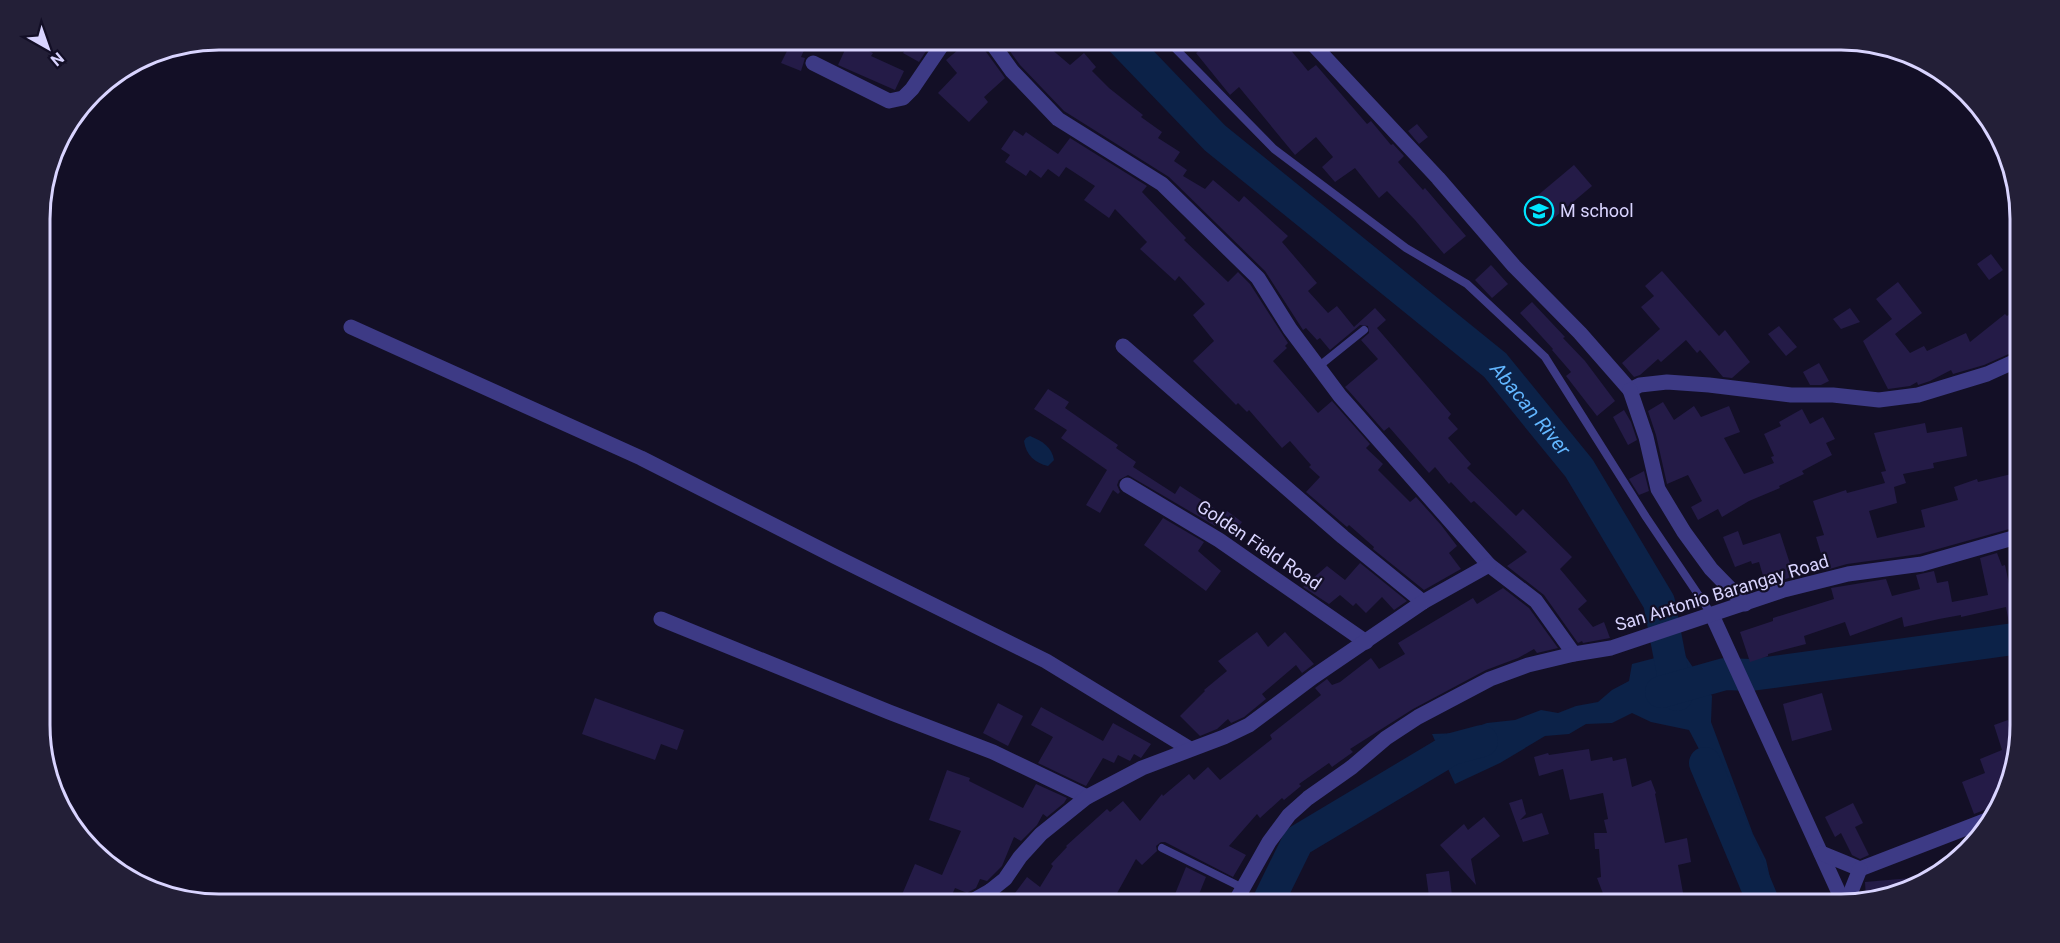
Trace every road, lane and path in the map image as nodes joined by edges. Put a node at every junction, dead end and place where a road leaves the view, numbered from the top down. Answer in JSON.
{"nodes":[{"id":1,"x":939,"y":50,"type":"edge"},
{"id":2,"x":997,"y":50,"type":"edge"},
{"id":3,"x":1177,"y":50,"type":"edge"},
{"id":4,"x":1318,"y":50,"type":"edge"},
{"id":5,"x":813,"y":63,"type":"dead end"},
{"id":6,"x":351,"y":327,"type":"dead end"},
{"id":7,"x":1364,"y":330,"type":"dead end"},
{"id":8,"x":1123,"y":346,"type":"dead end"},
{"id":9,"x":2010,"y":364,"type":"edge"},
{"id":10,"x":1318,"y":367,"type":"junction"},
{"id":11,"x":1630,"y":390,"type":"junction"},
{"id":12,"x":1126,"y":485,"type":"dead end"},
{"id":13,"x":2010,"y":540,"type":"edge"},
{"id":14,"x":1489,"y":565,"type":"junction"},
{"id":15,"x":1423,"y":602,"type":"junction"},
{"id":16,"x":1745,"y":604,"type":"junction"},
{"id":17,"x":1707,"y":616,"type":"junction"},
{"id":18,"x":661,"y":619,"type":"dead end"},
{"id":19,"x":1366,"y":642,"type":"junction"},
{"id":20,"x":1574,"y":654,"type":"junction"},
{"id":21,"x":1190,"y":749,"type":"junction"},
{"id":22,"x":1087,"y":797,"type":"junction"},
{"id":23,"x":1979,"y":823,"type":"edge"},
{"id":24,"x":1162,"y":848,"type":"dead end"},
{"id":25,"x":1821,"y":853,"type":"junction"},
{"id":26,"x":1860,"y":869,"type":"junction"},
{"id":27,"x":1243,"y":888,"type":"junction"},
{"id":28,"x":1240,"y":893,"type":"edge"},
{"id":29,"x":1840,"y":893,"type":"edge"},
{"id":30,"x":1850,"y":893,"type":"edge"},
{"id":31,"x":994,"y":894,"type":"edge"}],
"edges":[{"from":1,"to":5,"type":"street"},
{"from":2,"to":10,"type":"street"},
{"from":3,"to":17,"type":"lane"},
{"from":4,"to":11,"type":"street"},
{"from":6,"to":21,"type":"street"},
{"from":7,"to":10,"type":"lane"},
{"from":8,"to":15,"type":"street"},
{"from":9,"to":11,"type":"street"},
{"from":10,"to":14,"type":"street"},
{"from":11,"to":16,"type":"street"},
{"from":12,"to":19,"type":"street","name":"Golden Field Road"},
{"from":13,"to":16,"type":"street","name":"San Antonio Barangay Road"},
{"from":14,"to":15,"type":"street"},
{"from":14,"to":20,"type":"street"},
{"from":15,"to":19,"type":"street"},
{"from":16,"to":17,"type":"street","name":"San Antonio Barangay Road"},
{"from":17,"to":20,"type":"street","name":"San Antonio Barangay Road"},
{"from":17,"to":25,"type":"street"},
{"from":18,"to":22,"type":"street"},
{"from":19,"to":21,"type":"street"},
{"from":20,"to":27,"type":"street","name":"San Antonio Barangay Road"},
{"from":21,"to":22,"type":"street"},
{"from":22,"to":31,"type":"street"},
{"from":23,"to":26,"type":"street"},
{"from":24,"to":27,"type":"lane"},
{"from":25,"to":26,"type":"street"},
{"from":25,"to":29,"type":"street"},
{"from":26,"to":30,"type":"street"},
{"from":27,"to":28,"type":"street","name":"San Antonio Barangay Road"}]}
